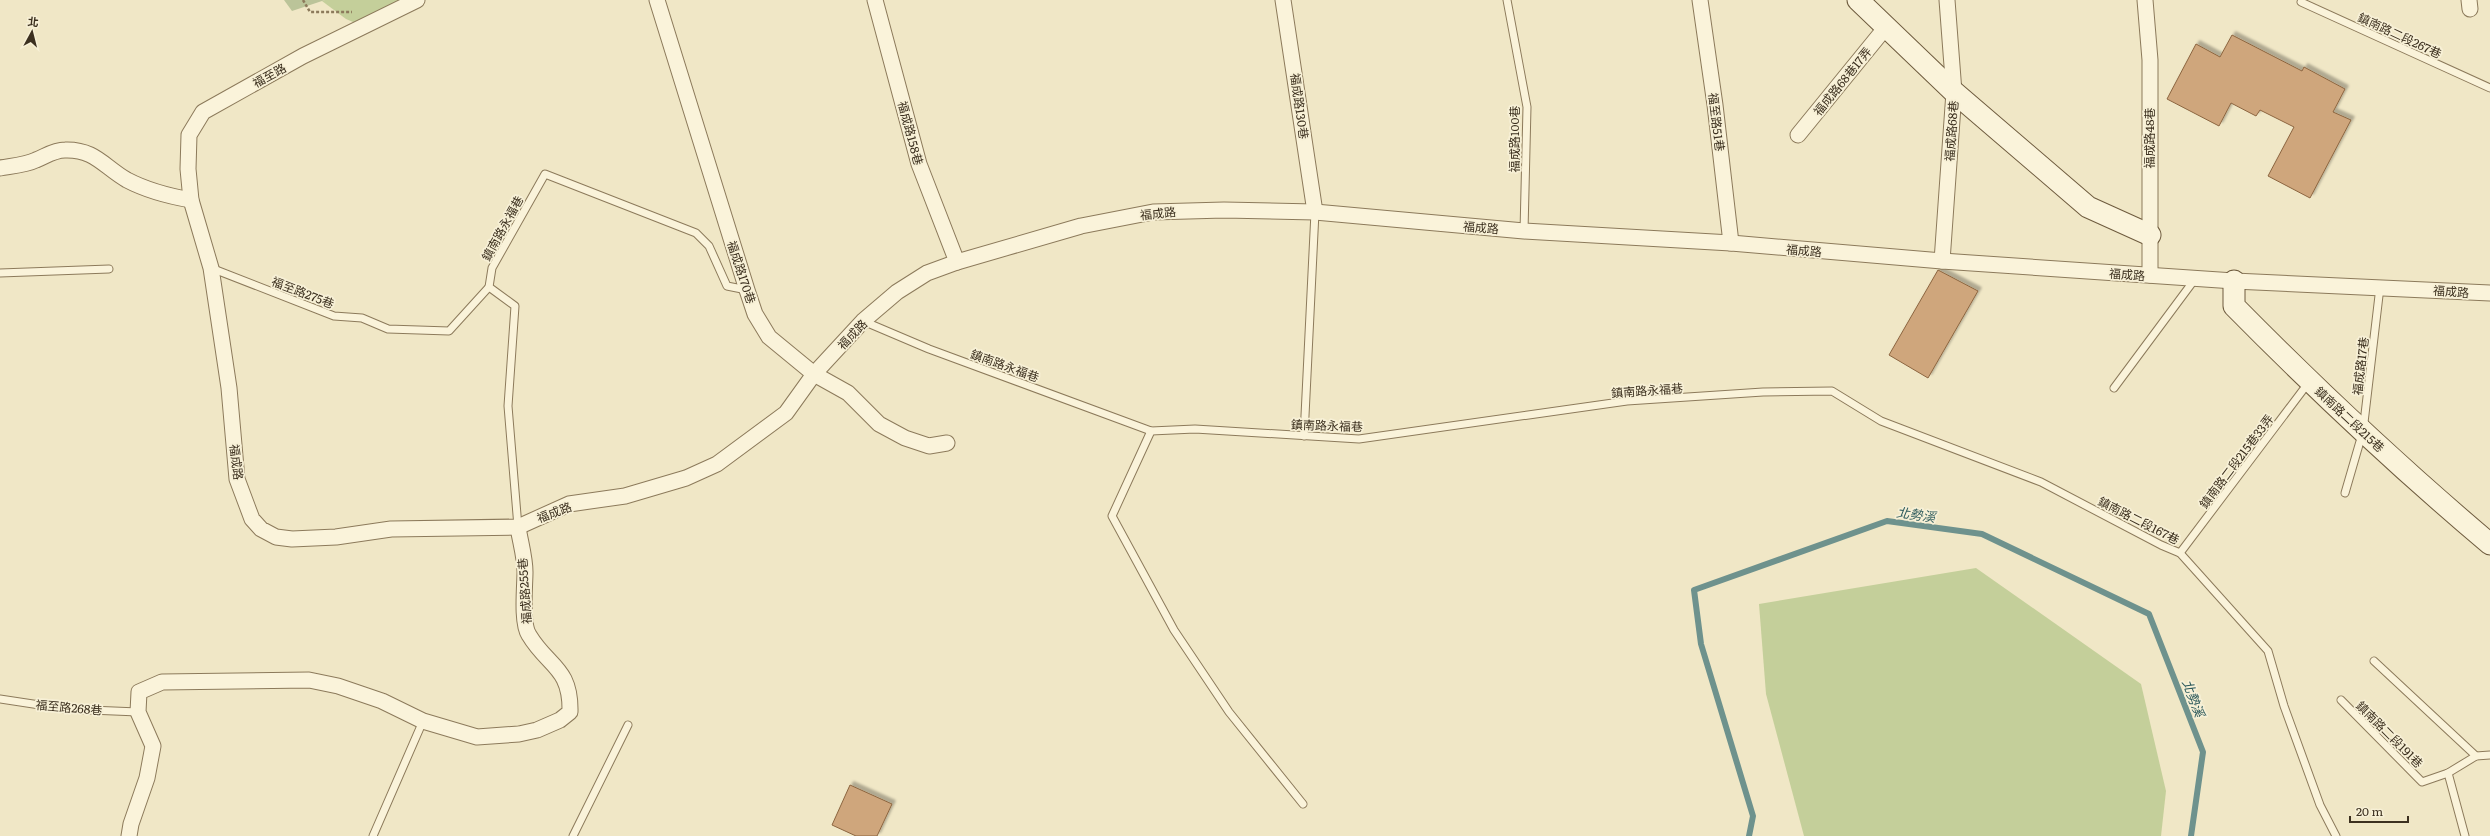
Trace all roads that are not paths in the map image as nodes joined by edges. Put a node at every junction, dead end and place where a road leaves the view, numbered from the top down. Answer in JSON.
{"nodes":[{"id":1,"x":417,"y":0,"type":"edge"},
{"id":2,"x":657,"y":0,"type":"edge"},
{"id":3,"x":875,"y":0,"type":"edge"},
{"id":4,"x":1284,"y":0,"type":"edge"},
{"id":5,"x":1507,"y":0,"type":"edge"},
{"id":6,"x":1700,"y":0,"type":"edge"},
{"id":7,"x":1858,"y":0,"type":"edge"},
{"id":8,"x":1947,"y":0,"type":"edge"},
{"id":9,"x":2145,"y":0,"type":"edge"},
{"id":10,"x":2301,"y":2,"type":"dead end"},
{"id":11,"x":1886,"y":27,"type":"junction"},
{"id":12,"x":2490,"y":88,"type":"edge"},
{"id":13,"x":1954,"y":92,"type":"junction"},
{"id":14,"x":1798,"y":135,"type":"dead end"},
{"id":15,"x":0,"y":168,"type":"edge"},
{"id":16,"x":191,"y":200,"type":"junction"},
{"id":17,"x":1315,"y":212,"type":"junction"},
{"id":18,"x":1524,"y":232,"type":"junction"},
{"id":19,"x":2150,"y":235,"type":"junction"},
{"id":20,"x":1731,"y":243,"type":"junction"},
{"id":21,"x":1942,"y":261,"type":"junction"},
{"id":22,"x":957,"y":262,"type":"junction"},
{"id":23,"x":211,"y":268,"type":"junction"},
{"id":24,"x":109,"y":269,"type":"dead end"},
{"id":25,"x":0,"y":273,"type":"edge"},
{"id":26,"x":2150,"y":276,"type":"junction"},
{"id":27,"x":2195,"y":278,"type":"junction"},
{"id":28,"x":2234,"y":281,"type":"junction"},
{"id":29,"x":2380,"y":287,"type":"junction"},
{"id":30,"x":489,"y":288,"type":"junction"},
{"id":31,"x":747,"y":290,"type":"junction"},
{"id":32,"x":2490,"y":294,"type":"edge"},
{"id":33,"x":863,"y":321,"type":"junction"},
{"id":34,"x":814,"y":374,"type":"junction"},
{"id":35,"x":2310,"y":382,"type":"junction"},
{"id":36,"x":2114,"y":388,"type":"dead end"},
{"id":37,"x":1832,"y":391,"type":"joint"},
{"id":38,"x":2363,"y":431,"type":"junction"},
{"id":39,"x":1151,"y":432,"type":"junction"},
{"id":40,"x":1304,"y":436,"type":"junction"},
{"id":41,"x":948,"y":443,"type":"dead end"},
{"id":42,"x":2345,"y":493,"type":"dead end"},
{"id":43,"x":518,"y":527,"type":"junction"},
{"id":44,"x":2490,"y":544,"type":"edge"},
{"id":45,"x":2180,"y":553,"type":"junction"},
{"id":46,"x":2374,"y":661,"type":"dead end"},
{"id":47,"x":0,"y":699,"type":"edge"},
{"id":48,"x":2341,"y":700,"type":"dead end"},
{"id":49,"x":138,"y":712,"type":"junction"},
{"id":50,"x":423,"y":721,"type":"junction"},
{"id":51,"x":628,"y":725,"type":"dead end"},
{"id":52,"x":2476,"y":756,"type":"junction"},
{"id":53,"x":2490,"y":756,"type":"edge"},
{"id":54,"x":2448,"y":773,"type":"junction"},
{"id":55,"x":1303,"y":804,"type":"dead end"},
{"id":56,"x":129,"y":836,"type":"edge"},
{"id":57,"x":373,"y":836,"type":"edge"},
{"id":58,"x":573,"y":836,"type":"edge"},
{"id":59,"x":2336,"y":836,"type":"edge"},
{"id":60,"x":2465,"y":836,"type":"edge"}],
"edges":[{"from":1,"to":16,"type":"street","name":"福至路"},
{"from":2,"to":31,"type":"street","name":"福成路170巷"},
{"from":3,"to":22,"type":"street","name":"福成路158巷"},
{"from":4,"to":17,"type":"street","name":"福成路130巷"},
{"from":5,"to":18,"type":"lane","name":"福成路100巷"},
{"from":6,"to":20,"type":"street","name":"福至路51巷"},
{"from":7,"to":11,"type":"street"},
{"from":8,"to":13,"type":"street","name":"福成路68巷"},
{"from":9,"to":19,"type":"street","name":"福成路48巷"},
{"from":10,"to":12,"type":"lane","name":"鎮南路二段267巷"},
{"from":11,"to":13,"type":"street"},
{"from":11,"to":14,"type":"street","name":"福成路68巷17弄"},
{"from":13,"to":19,"type":"street"},
{"from":13,"to":21,"type":"street","name":"福成路68巷"},
{"from":15,"to":16,"type":"street"},
{"from":16,"to":23,"type":"street","name":"福成路"},
{"from":17,"to":18,"type":"street","name":"福成路"},
{"from":17,"to":22,"type":"street","name":"福成路"},
{"from":17,"to":40,"type":"lane"},
{"from":18,"to":20,"type":"street","name":"福成路"},
{"from":19,"to":26,"type":"street","name":"福成路48巷"},
{"from":20,"to":21,"type":"street","name":"福成路"},
{"from":21,"to":26,"type":"street","name":"福成路"},
{"from":22,"to":33,"type":"street","name":"福成路"},
{"from":23,"to":30,"type":"lane","name":"福至路275巷"},
{"from":23,"to":43,"type":"street","name":"福成路"},
{"from":24,"to":25,"type":"lane"},
{"from":26,"to":27,"type":"street","name":"福成路"},
{"from":27,"to":28,"type":"street","name":"福成路"},
{"from":27,"to":36,"type":"lane"},
{"from":28,"to":29,"type":"street","name":"福成路"},
{"from":28,"to":35,"type":"street","name":"鎮南路二段215巷"},
{"from":29,"to":32,"type":"street","name":"福成路"},
{"from":29,"to":38,"type":"lane","name":"福成路17巷"},
{"from":30,"to":31,"type":"lane","name":"鎮南路永福巷"},
{"from":30,"to":43,"type":"lane"},
{"from":31,"to":34,"type":"street","name":"福成路170巷"},
{"from":33,"to":34,"type":"street","name":"福成路"},
{"from":33,"to":39,"type":"lane","name":"鎮南路永福巷"},
{"from":34,"to":41,"type":"street","name":"福成路170巷"},
{"from":34,"to":43,"type":"street","name":"福成路"},
{"from":35,"to":38,"type":"street","name":"鎮南路二段215巷"},
{"from":35,"to":45,"type":"lane","name":"鎮南路二段215巷33弄"},
{"from":37,"to":40,"type":"lane","name":"鎮南路永福巷"},
{"from":37,"to":45,"type":"lane","name":"鎮南路二段167巷"},
{"from":38,"to":42,"type":"lane","name":"福成路17巷"},
{"from":38,"to":44,"type":"street","name":"鎮南路二段215巷"},
{"from":39,"to":40,"type":"lane","name":"鎮南路永福巷"},
{"from":39,"to":55,"type":"lane"},
{"from":43,"to":50,"type":"street","name":"福成路255巷"},
{"from":45,"to":59,"type":"lane","name":"鎮南路二段167巷"},
{"from":46,"to":52,"type":"lane"},
{"from":47,"to":49,"type":"lane","name":"福至路268巷"},
{"from":48,"to":54,"type":"lane","name":"鎮南路二段191巷"},
{"from":49,"to":50,"type":"street"},
{"from":49,"to":56,"type":"street"},
{"from":50,"to":57,"type":"lane"},
{"from":51,"to":58,"type":"lane"},
{"from":52,"to":53,"type":"lane"},
{"from":52,"to":54,"type":"lane","name":"鎮南路二段191巷"},
{"from":54,"to":60,"type":"lane"}]}
